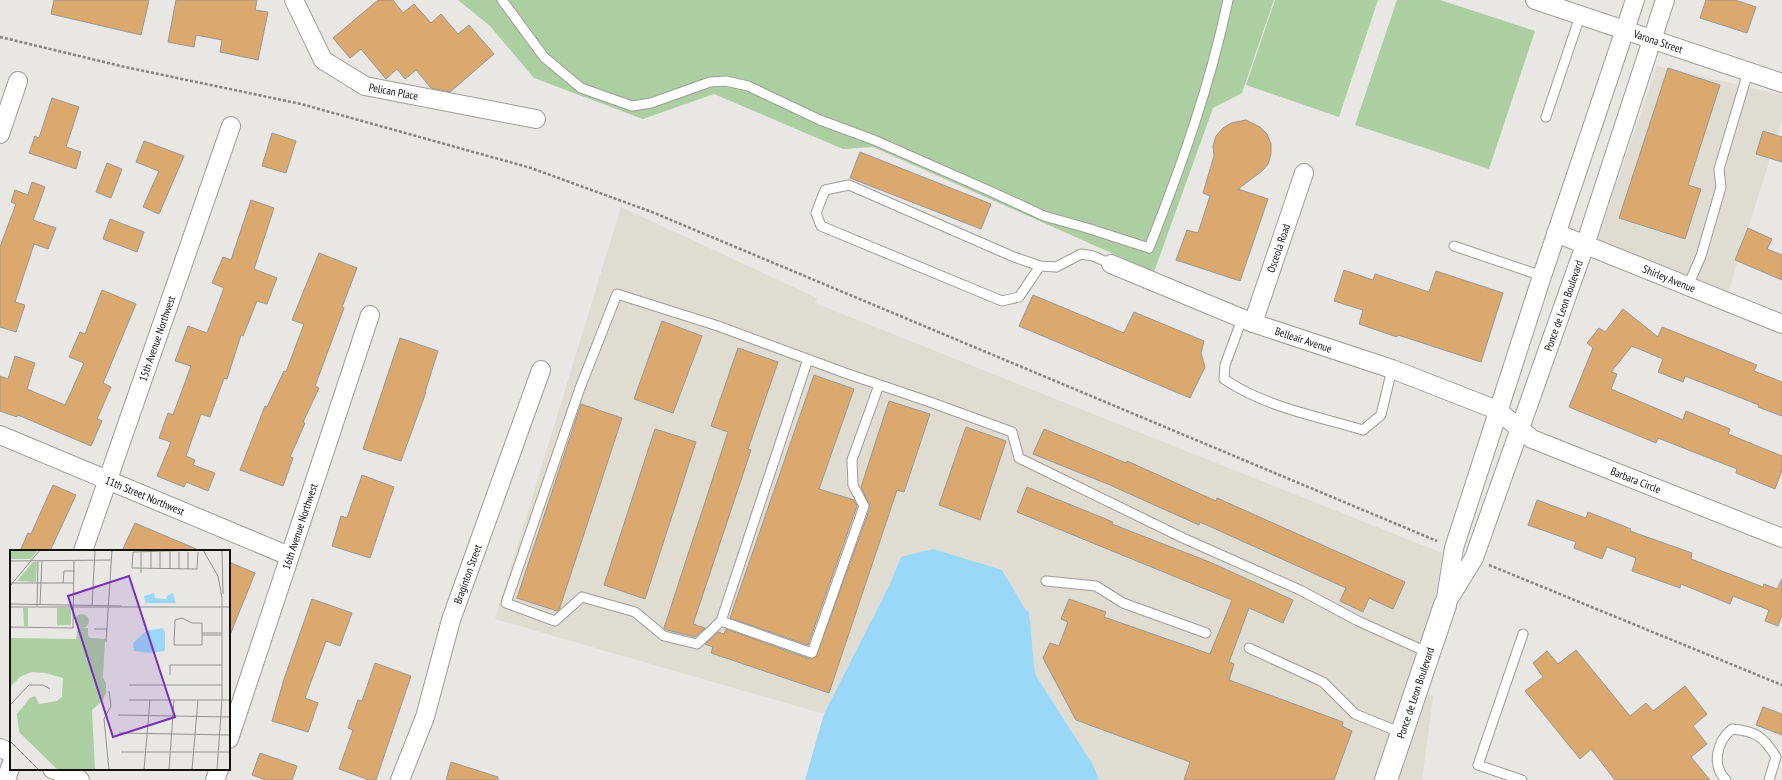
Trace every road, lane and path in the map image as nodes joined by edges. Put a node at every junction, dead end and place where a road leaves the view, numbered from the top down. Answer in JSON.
{"nodes":[{"id":1,"x":294,"y":0,"type":"edge"},
{"id":2,"x":502,"y":0,"type":"edge"},
{"id":3,"x":1228,"y":0,"type":"edge"},
{"id":4,"x":1535,"y":0,"type":"edge"},
{"id":5,"x":1635,"y":0,"type":"edge"},
{"id":6,"x":1665,"y":0,"type":"edge"},
{"id":7,"x":1580,"y":16,"type":"junction"},
{"id":8,"x":1625,"y":31,"type":"junction"},
{"id":9,"x":0,"y":37,"type":"edge"},
{"id":10,"x":1652,"y":40,"type":"junction"},
{"id":11,"x":1748,"y":72,"type":"junction"},
{"id":12,"x":18,"y":81,"type":"dead end"},
{"id":13,"x":1782,"y":83,"type":"edge"},
{"id":14,"x":1546,"y":117,"type":"dead end"},
{"id":15,"x":536,"y":119,"type":"dead end"},
{"id":16,"x":231,"y":126,"type":"dead end"},
{"id":17,"x":0,"y":134,"type":"edge"},
{"id":18,"x":1304,"y":173,"type":"dead end"},
{"id":19,"x":1556,"y":233,"type":"junction"},
{"id":20,"x":1585,"y":245,"type":"junction"},
{"id":21,"x":1454,"y":246,"type":"dead end"},
{"id":22,"x":1111,"y":264,"type":"joint"},
{"id":23,"x":1040,"y":266,"type":"junction"},
{"id":24,"x":1542,"y":276,"type":"junction"},
{"id":25,"x":1688,"y":286,"type":"junction"},
{"id":26,"x":370,"y":315,"type":"dead end"},
{"id":27,"x":1248,"y":321,"type":"junction"},
{"id":28,"x":1782,"y":324,"type":"edge"},
{"id":29,"x":808,"y":359,"type":"junction"},
{"id":30,"x":541,"y":370,"type":"dead end"},
{"id":31,"x":1392,"y":370,"type":"junction"},
{"id":32,"x":879,"y":385,"type":"junction"},
{"id":33,"x":1498,"y":410,"type":"junction"},
{"id":34,"x":1520,"y":430,"type":"junction"},
{"id":35,"x":0,"y":435,"type":"edge"},
{"id":36,"x":107,"y":480,"type":"junction"},
{"id":37,"x":1782,"y":538,"type":"edge"},
{"id":38,"x":1454,"y":548,"type":"junction"},
{"id":39,"x":83,"y":550,"type":"edge"},
{"id":40,"x":289,"y":556,"type":"junction"},
{"id":41,"x":1474,"y":558,"type":"junction"},
{"id":42,"x":1046,"y":581,"type":"dead end"},
{"id":43,"x":1445,"y":605,"type":"junction"},
{"id":44,"x":720,"y":621,"type":"junction"},
{"id":45,"x":1206,"y":633,"type":"dead end"},
{"id":46,"x":1523,"y":634,"type":"dead end"},
{"id":47,"x":1249,"y":648,"type":"dead end"},
{"id":48,"x":1429,"y":653,"type":"junction"},
{"id":49,"x":1782,"y":685,"type":"edge"},
{"id":50,"x":1402,"y":732,"type":"junction"},
{"id":51,"x":230,"y":735,"type":"edge"},
{"id":52,"x":0,"y":748,"type":"edge"},
{"id":53,"x":10,"y":753,"type":"edge"},
{"id":54,"x":10,"y":768,"type":"edge"},
{"id":55,"x":55,"y":770,"type":"edge"},
{"id":56,"x":219,"y":770,"type":"edge"},
{"id":57,"x":6,"y":780,"type":"edge"},
{"id":58,"x":80,"y":780,"type":"edge"},
{"id":59,"x":215,"y":780,"type":"edge"},
{"id":60,"x":400,"y":780,"type":"edge"},
{"id":61,"x":1386,"y":780,"type":"edge"},
{"id":62,"x":1522,"y":780,"type":"edge"},
{"id":63,"x":1726,"y":780,"type":"edge"},
{"id":64,"x":1769,"y":780,"type":"edge"}],
"edges":[{"from":1,"to":15,"type":"street","name":"Pelican Place"},
{"from":2,"to":3,"type":"lane"},
{"from":4,"to":7,"type":"street","name":"Varona Street"},
{"from":5,"to":8,"type":"street","name":"Ponce de Leon Boulevard"},
{"from":6,"to":10,"type":"street","name":"Ponce de Leon Boulevard"},
{"from":7,"to":8,"type":"street","name":"Varona Street"},
{"from":7,"to":14,"type":"lane"},
{"from":8,"to":10,"type":"street","name":"Varona Street"},
{"from":8,"to":19,"type":"street","name":"Ponce de Leon Boulevard"},
{"from":9,"to":38,"type":"path"},
{"from":10,"to":11,"type":"street","name":"Varona Street"},
{"from":10,"to":20,"type":"street","name":"Ponce de Leon Boulevard"},
{"from":11,"to":13,"type":"street","name":"Varona Street"},
{"from":11,"to":25,"type":"lane"},
{"from":12,"to":17,"type":"street"},
{"from":16,"to":36,"type":"street","name":"15th Avenue Northwest"},
{"from":18,"to":27,"type":"street","name":"Osceola Road"},
{"from":19,"to":20,"type":"street","name":"Shirley Avenue"},
{"from":19,"to":24,"type":"street","name":"Ponce de Leon Boulevard"},
{"from":20,"to":25,"type":"street","name":"Shirley Avenue"},
{"from":20,"to":34,"type":"street","name":"Ponce de Leon Boulevard"},
{"from":21,"to":24,"type":"lane"},
{"from":22,"to":23,"type":"lane"},
{"from":22,"to":27,"type":"street","name":"Belleair Avenue"},
{"from":23,"to":23,"type":"lane"},
{"from":24,"to":33,"type":"street","name":"Ponce de Leon Boulevard"},
{"from":25,"to":28,"type":"street","name":"Shirley Avenue"},
{"from":26,"to":40,"type":"street","name":"16th Avenue Northwest"},
{"from":27,"to":31,"type":"street","name":"Belleair Avenue"},
{"from":27,"to":31,"type":"lane"},
{"from":29,"to":32,"type":"lane"},
{"from":29,"to":44,"type":"lane"},
{"from":29,"to":44,"type":"lane"},
{"from":30,"to":60,"type":"street","name":"Braginton Street"},
{"from":31,"to":33,"type":"street","name":"Belleair Avenue"},
{"from":32,"to":44,"type":"lane"},
{"from":32,"to":48,"type":"lane"},
{"from":33,"to":34,"type":"street","name":"Barbara Circle"},
{"from":33,"to":38,"type":"street","name":"Ponce de Leon Boulevard"},
{"from":34,"to":37,"type":"street","name":"Barbara Circle"},
{"from":34,"to":41,"type":"street","name":"Ponce de Leon Boulevard"},
{"from":35,"to":36,"type":"street","name":"11th Street Northwest"},
{"from":36,"to":39,"type":"street","name":"15th Avenue Northwest"},
{"from":36,"to":40,"type":"street","name":"11th Street Northwest"},
{"from":38,"to":43,"type":"street","name":"Ponce de Leon Boulevard"},
{"from":40,"to":51,"type":"street","name":"16th Avenue Northwest"},
{"from":41,"to":43,"type":"street","name":"Ponce de Leon Boulevard"},
{"from":41,"to":49,"type":"path"},
{"from":42,"to":45,"type":"lane"},
{"from":43,"to":48,"type":"street","name":"Ponce de Leon Boulevard"},
{"from":46,"to":62,"type":"lane"},
{"from":47,"to":50,"type":"lane"},
{"from":48,"to":50,"type":"street","name":"Ponce de Leon Boulevard"},
{"from":50,"to":61,"type":"street","name":"Ponce de Leon Boulevard"},
{"from":52,"to":53,"type":"street"},
{"from":54,"to":57,"type":"street"},
{"from":55,"to":58,"type":"street"},
{"from":56,"to":59,"type":"street"},
{"from":63,"to":64,"type":"lane"}]}
